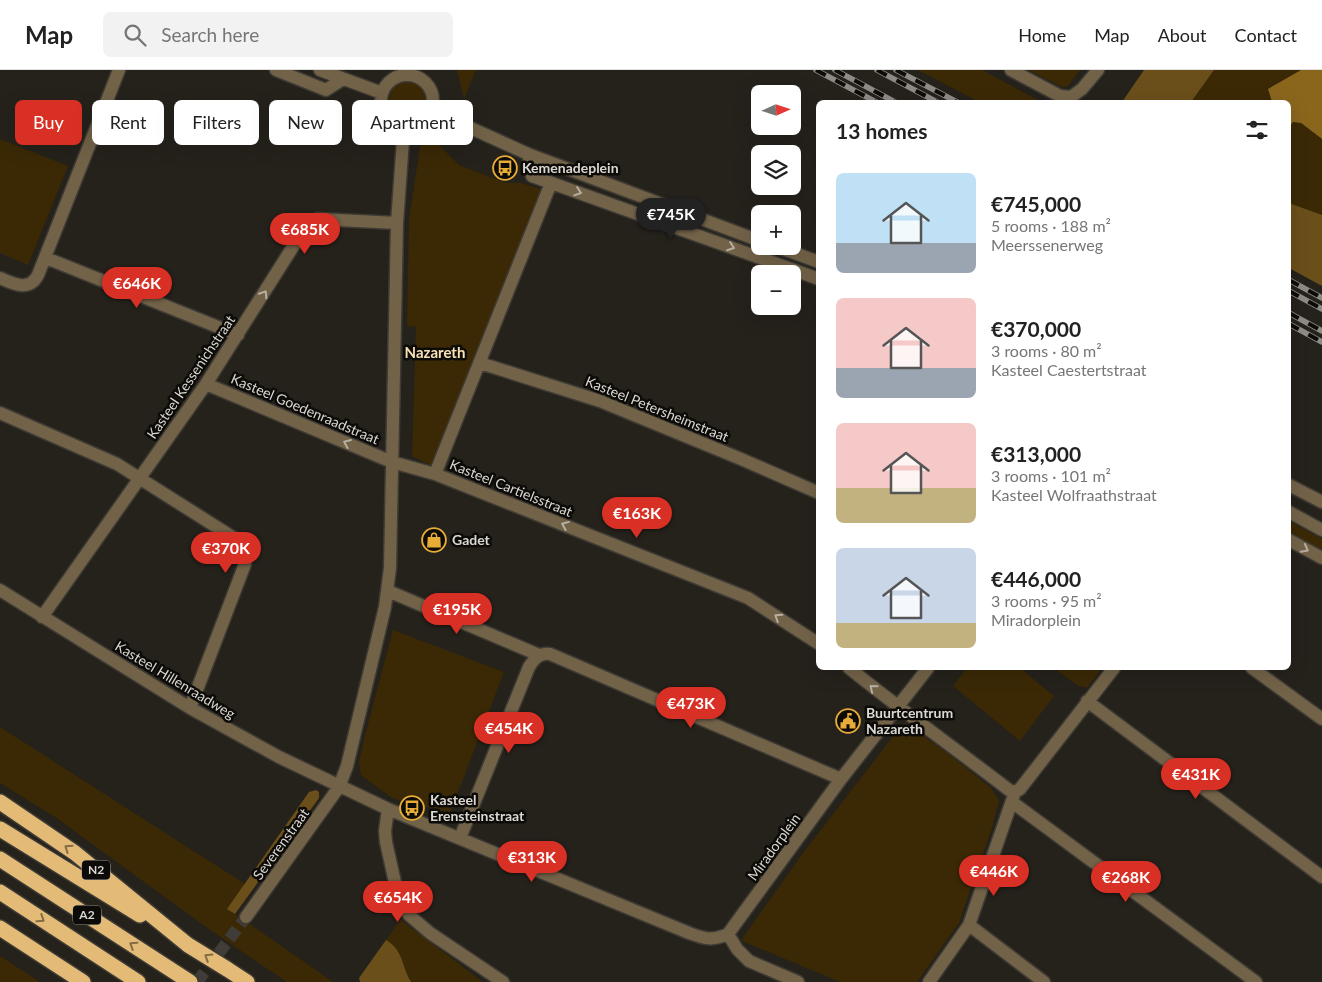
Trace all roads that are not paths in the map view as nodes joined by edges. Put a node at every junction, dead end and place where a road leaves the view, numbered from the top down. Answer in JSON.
{"nodes":[{"id":1,"x":119,"y":70,"type":"edge"},
{"id":2,"x":276,"y":70,"type":"edge"},
{"id":3,"x":320,"y":70,"type":"edge"},
{"id":4,"x":1011,"y":70,"type":"edge"},
{"id":5,"x":1098,"y":70,"type":"edge"},
{"id":6,"x":413,"y":73,"type":"edge"},
{"id":7,"x":342,"y":79,"type":"junction"},
{"id":8,"x":382,"y":93,"type":"junction"},
{"id":9,"x":382,"y":100,"type":"edge"},
{"id":10,"x":432,"y":100,"type":"edge"},
{"id":11,"x":473,"y":129,"type":"edge"},
{"id":12,"x":403,"y":145,"type":"edge"},
{"id":13,"x":528,"y":154,"type":"junction"},
{"id":14,"x":551,"y":183,"type":"junction"},
{"id":15,"x":397,"y":223,"type":"junction"},
{"id":16,"x":751,"y":238,"type":"edge"},
{"id":17,"x":800,"y":255,"type":"edge"},
{"id":18,"x":46,"y":258,"type":"junction"},
{"id":19,"x":816,"y":261,"type":"edge"},
{"id":20,"x":0,"y":278,"type":"edge"},
{"id":21,"x":816,"y":278,"type":"edge"},
{"id":22,"x":238,"y":336,"type":"junction"},
{"id":23,"x":480,"y":363,"type":"junction"},
{"id":24,"x":206,"y":384,"type":"junction"},
{"id":25,"x":0,"y":413,"type":"edge"},
{"id":26,"x":392,"y":462,"type":"junction"},
{"id":27,"x":435,"y":474,"type":"junction"},
{"id":28,"x":140,"y":479,"type":"junction"},
{"id":29,"x":1291,"y":486,"type":"edge"},
{"id":30,"x":816,"y":492,"type":"edge"},
{"id":31,"x":1322,"y":502,"type":"edge"},
{"id":32,"x":1291,"y":513,"type":"edge"},
{"id":33,"x":1322,"y":530,"type":"edge"},
{"id":34,"x":1291,"y":541,"type":"edge"},
{"id":35,"x":1322,"y":558,"type":"edge"},
{"id":36,"x":0,"y":590,"type":"edge"},
{"id":37,"x":388,"y":590,"type":"junction"},
{"id":38,"x":42,"y":617,"type":"junction"},
{"id":39,"x":816,"y":642,"type":"edge"},
{"id":40,"x":539,"y":655,"type":"junction"},
{"id":41,"x":851,"y":670,"type":"edge"},
{"id":42,"x":926,"y":670,"type":"edge"},
{"id":43,"x":1112,"y":670,"type":"edge"},
{"id":44,"x":1255,"y":670,"type":"edge"},
{"id":45,"x":1087,"y":701,"type":"junction"},
{"id":46,"x":190,"y":708,"type":"junction"},
{"id":47,"x":898,"y":708,"type":"junction"},
{"id":48,"x":1322,"y":719,"type":"edge"},
{"id":49,"x":842,"y":779,"type":"junction"},
{"id":50,"x":339,"y":787,"type":"junction"},
{"id":51,"x":1013,"y":797,"type":"junction"},
{"id":52,"x":0,"y":802,"type":"edge"},
{"id":53,"x":388,"y":809,"type":"junction"},
{"id":54,"x":0,"y":829,"type":"edge"},
{"id":55,"x":460,"y":838,"type":"junction"},
{"id":56,"x":0,"y":859,"type":"edge"},
{"id":57,"x":1322,"y":877,"type":"edge"},
{"id":58,"x":0,"y":892,"type":"edge"},
{"id":59,"x":246,"y":917,"type":"tunnel mouth"},
{"id":60,"x":969,"y":925,"type":"junction"},
{"id":61,"x":0,"y":928,"type":"edge"},
{"id":62,"x":728,"y":934,"type":"junction"},
{"id":63,"x":188,"y":945,"type":"junction"},
{"id":64,"x":83,"y":982,"type":"edge"},
{"id":65,"x":138,"y":982,"type":"edge"},
{"id":66,"x":190,"y":982,"type":"edge"},
{"id":67,"x":246,"y":982,"type":"edge"},
{"id":68,"x":503,"y":982,"type":"edge"},
{"id":69,"x":798,"y":982,"type":"edge"},
{"id":70,"x":929,"y":982,"type":"edge"},
{"id":71,"x":1044,"y":982,"type":"edge"},
{"id":72,"x":1256,"y":982,"type":"edge"}],
"edges":[{"from":1,"to":18,"type":"street"},
{"from":2,"to":7,"type":"street"},
{"from":3,"to":7,"type":"street"},
{"from":4,"to":5,"type":"street"},
{"from":6,"to":8,"type":"street"},
{"from":6,"to":10,"type":"street"},
{"from":7,"to":8,"type":"street"},
{"from":8,"to":9,"type":"street"},
{"from":11,"to":13,"type":"street"},
{"from":12,"to":15,"type":"street"},
{"from":13,"to":14,"type":"street"},
{"from":13,"to":16,"type":"street"},
{"from":14,"to":21,"type":"street","one_way":true},
{"from":14,"to":23,"type":"street"},
{"from":22,"to":15,"type":"street","name":"Kasteel Kessenichstraat","one_way":true},
{"from":15,"to":26,"type":"street"},
{"from":17,"to":19,"type":"street"},
{"from":18,"to":20,"type":"street"},
{"from":18,"to":22,"type":"street"},
{"from":22,"to":24,"type":"street","name":"Kasteel Kessenichstraat"},
{"from":23,"to":27,"type":"street"},
{"from":23,"to":30,"type":"street","name":"Kasteel Petersheimstraat"},
{"from":26,"to":24,"type":"street","name":"Kasteel Goedenraadstraat","one_way":true},
{"from":24,"to":28,"type":"street","name":"Kasteel Kessenichstraat"},
{"from":25,"to":28,"type":"street"},
{"from":26,"to":27,"type":"street"},
{"from":26,"to":37,"type":"street"},
{"from":39,"to":27,"type":"street","name":"Kasteel Cartielsstraat","one_way":true},
{"from":28,"to":38,"type":"street","name":"Kasteel Kessenichstraat"},
{"from":28,"to":46,"type":"street"},
{"from":29,"to":31,"type":"street"},
{"from":32,"to":33,"type":"street"},
{"from":34,"to":35,"type":"street","one_way":true},
{"from":36,"to":38,"type":"street","name":"Kasteel Hillenraadweg"},
{"from":37,"to":40,"type":"street"},
{"from":37,"to":50,"type":"street"},
{"from":38,"to":46,"type":"street","name":"Kasteel Hillenraadweg"},
{"from":40,"to":49,"type":"street"},
{"from":40,"to":55,"type":"street"},
{"from":47,"to":41,"type":"street","one_way":true},
{"from":42,"to":47,"type":"street","name":"Miradorplein"},
{"from":43,"to":45,"type":"street"},
{"from":44,"to":48,"type":"street"},
{"from":45,"to":51,"type":"street"},
{"from":45,"to":57,"type":"street"},
{"from":46,"to":50,"type":"street","name":"Kasteel Hillenraadweg"},
{"from":47,"to":49,"type":"street","name":"Miradorplein"},
{"from":47,"to":51,"type":"street"},
{"from":49,"to":62,"type":"street","name":"Miradorplein"},
{"from":50,"to":53,"type":"street","name":"Kasteel Hillenraadweg"},
{"from":50,"to":59,"type":"street","name":"Severenstraat"},
{"from":51,"to":60,"type":"street"},
{"from":51,"to":72,"type":"street"},
{"from":63,"to":52,"type":"highway","number":"N2","one_way":true},
{"from":53,"to":55,"type":"street","name":"Kasteel Hillenraadweg"},
{"from":53,"to":68,"type":"street"},
{"from":54,"to":63,"type":"highway","number":"N2"},
{"from":55,"to":62,"type":"street","name":"Kasteel Hillenraadweg"},
{"from":66,"to":56,"type":"highway","number":"A2","one_way":true},
{"from":58,"to":65,"type":"highway","number":"A2","one_way":true},
{"from":60,"to":70,"type":"street"},
{"from":60,"to":71,"type":"street"},
{"from":61,"to":64,"type":"highway"},
{"from":62,"to":69,"type":"street"},
{"from":67,"to":63,"type":"highway","number":"N2","one_way":true,"bridge":true}]}
